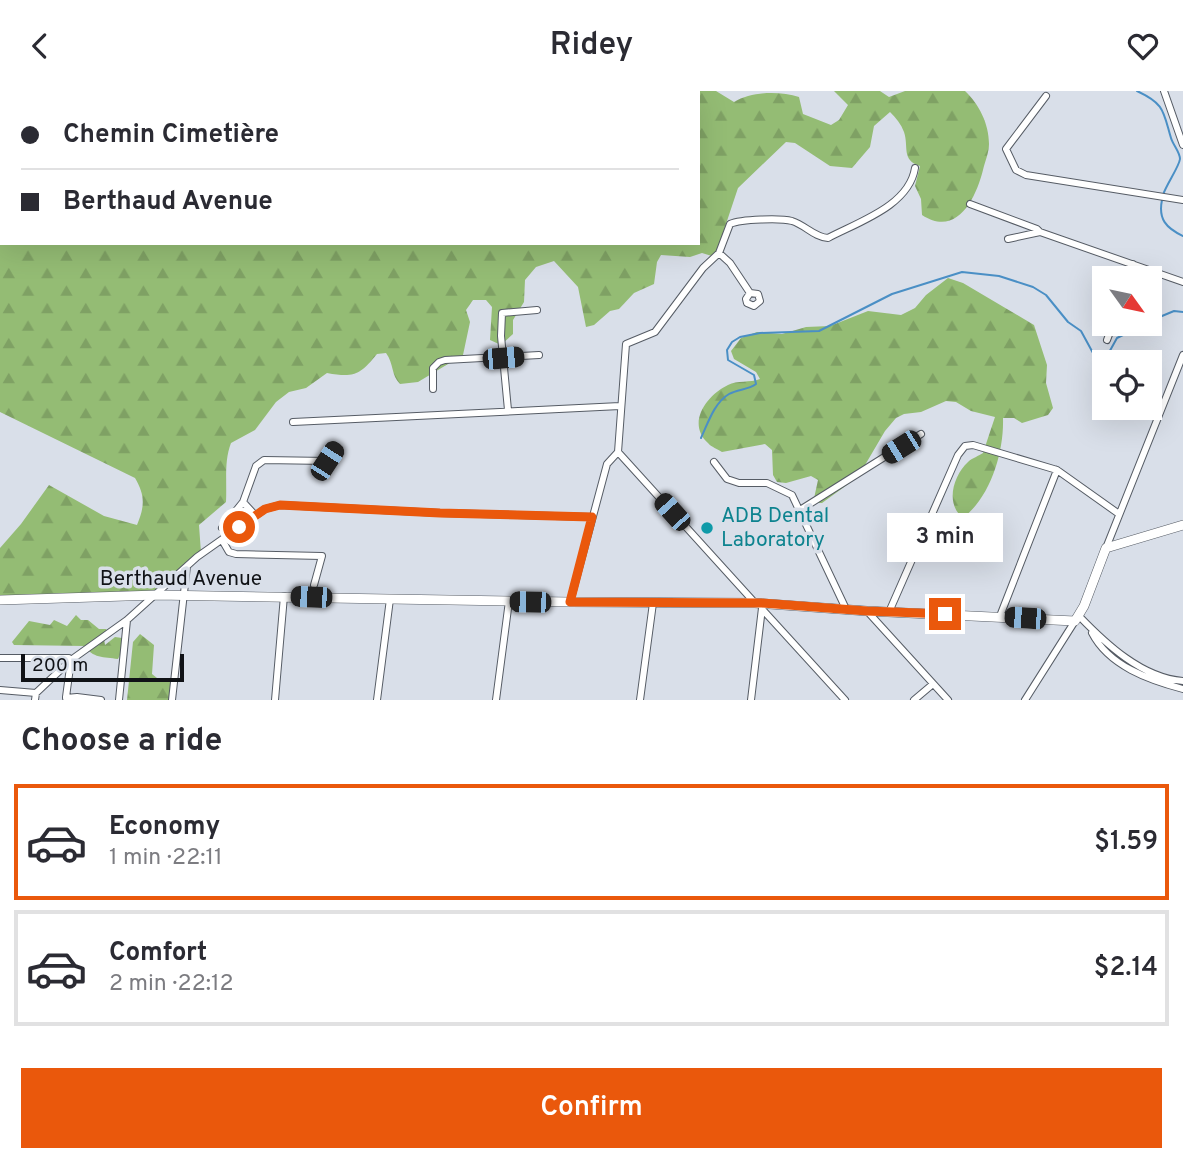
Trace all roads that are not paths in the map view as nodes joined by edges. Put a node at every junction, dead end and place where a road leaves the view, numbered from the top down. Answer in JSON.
{"nodes":[{"id":1,"x":1164,"y":91,"type":"edge"},
{"id":2,"x":1046,"y":96,"type":"dead end"},
{"id":3,"x":1183,"y":145,"type":"edge"},
{"id":4,"x":915,"y":169,"type":"dead end"},
{"id":5,"x":1183,"y":200,"type":"edge"},
{"id":6,"x":970,"y":204,"type":"dead end"},
{"id":7,"x":1041,"y":232,"type":"junction"},
{"id":8,"x":1008,"y":239,"type":"dead end"},
{"id":9,"x":719,"y":253,"type":"junction"},
{"id":10,"x":1133,"y":264,"type":"joint"},
{"id":11,"x":1183,"y":282,"type":"edge"},
{"id":12,"x":750,"y":293,"type":"dead end"},
{"id":13,"x":537,"y":310,"type":"dead end"},
{"id":14,"x":1109,"y":336,"type":"edge"},
{"id":15,"x":1107,"y":341,"type":"dead end"},
{"id":16,"x":539,"y":355,"type":"dead end"},
{"id":17,"x":1183,"y":355,"type":"edge"},
{"id":18,"x":503,"y":358,"type":"junction"},
{"id":19,"x":433,"y":389,"type":"dead end"},
{"id":20,"x":621,"y":406,"type":"junction"},
{"id":21,"x":508,"y":410,"type":"junction"},
{"id":22,"x":293,"y":422,"type":"dead end"},
{"id":23,"x":921,"y":434,"type":"dead end"},
{"id":24,"x":337,"y":447,"type":"dead end"},
{"id":25,"x":618,"y":452,"type":"junction"},
{"id":26,"x":714,"y":462,"type":"dead end"},
{"id":27,"x":1057,"y":470,"type":"junction"},
{"id":28,"x":243,"y":502,"type":"junction"},
{"id":29,"x":800,"y":510,"type":"junction"},
{"id":30,"x":1119,"y":514,"type":"junction"},
{"id":31,"x":255,"y":515,"type":"junction"},
{"id":32,"x":592,"y":517,"type":"junction"},
{"id":33,"x":1183,"y":525,"type":"edge"},
{"id":34,"x":222,"y":528,"type":"dead end"},
{"id":35,"x":222,"y":540,"type":"junction"},
{"id":36,"x":1106,"y":548,"type":"junction"},
{"id":37,"x":187,"y":566,"type":"junction"},
{"id":38,"x":314,"y":585,"type":"dead end"},
{"id":39,"x":156,"y":595,"type":"junction"},
{"id":40,"x":183,"y":595,"type":"junction"},
{"id":41,"x":284,"y":596,"type":"junction"},
{"id":42,"x":390,"y":599,"type":"junction"},
{"id":43,"x":0,"y":600,"type":"edge"},
{"id":44,"x":509,"y":601,"type":"junction"},
{"id":45,"x":570,"y":602,"type":"junction"},
{"id":46,"x":653,"y":603,"type":"junction"},
{"id":47,"x":760,"y":605,"type":"junction"},
{"id":48,"x":846,"y":609,"type":"junction"},
{"id":49,"x":867,"y":611,"type":"junction"},
{"id":50,"x":890,"y":612,"type":"junction"},
{"id":51,"x":1000,"y":616,"type":"junction"},
{"id":52,"x":1077,"y":618,"type":"junction"},
{"id":53,"x":127,"y":620,"type":"junction"},
{"id":54,"x":1087,"y":625,"type":"junction"},
{"id":55,"x":0,"y":658,"type":"edge"},
{"id":56,"x":71,"y":660,"type":"junction"},
{"id":57,"x":1183,"y":681,"type":"edge"},
{"id":58,"x":933,"y":684,"type":"junction"},
{"id":59,"x":1183,"y":689,"type":"edge"},
{"id":60,"x":0,"y":690,"type":"edge"},
{"id":61,"x":36,"y":697,"type":"edge"},
{"id":62,"x":66,"y":699,"type":"edge"},
{"id":63,"x":102,"y":700,"type":"edge"},
{"id":64,"x":119,"y":700,"type":"edge"},
{"id":65,"x":172,"y":700,"type":"edge"},
{"id":66,"x":275,"y":700,"type":"edge"},
{"id":67,"x":377,"y":700,"type":"edge"},
{"id":68,"x":496,"y":700,"type":"edge"},
{"id":69,"x":640,"y":700,"type":"edge"},
{"id":70,"x":751,"y":700,"type":"edge"},
{"id":71,"x":845,"y":700,"type":"edge"},
{"id":72,"x":914,"y":700,"type":"edge"},
{"id":73,"x":948,"y":700,"type":"edge"},
{"id":74,"x":1025,"y":700,"type":"edge"}],
"edges":[{"from":1,"to":3,"type":"street"},
{"from":2,"to":5,"type":"street"},
{"from":4,"to":9,"type":"street"},
{"from":6,"to":7,"type":"street"},
{"from":7,"to":8,"type":"street"},
{"from":7,"to":10,"type":"street"},
{"from":9,"to":12,"type":"street"},
{"from":9,"to":20,"type":"street"},
{"from":10,"to":11,"type":"street"},
{"from":13,"to":18,"type":"street"},
{"from":14,"to":15,"type":"street"},
{"from":16,"to":18,"type":"street"},
{"from":17,"to":30,"type":"street"},
{"from":18,"to":19,"type":"street"},
{"from":18,"to":21,"type":"street"},
{"from":20,"to":21,"type":"street"},
{"from":20,"to":25,"type":"street"},
{"from":21,"to":22,"type":"street"},
{"from":23,"to":29,"type":"street"},
{"from":24,"to":28,"type":"street"},
{"from":25,"to":32,"type":"street"},
{"from":25,"to":47,"type":"street"},
{"from":26,"to":29,"type":"street"},
{"from":27,"to":30,"type":"street"},
{"from":27,"to":50,"type":"street"},
{"from":27,"to":51,"type":"street"},
{"from":28,"to":31,"type":"street"},
{"from":28,"to":34,"type":"street"},
{"from":29,"to":48,"type":"street"},
{"from":30,"to":36,"type":"street"},
{"from":31,"to":32,"type":"street"},
{"from":31,"to":35,"type":"street"},
{"from":32,"to":45,"type":"street"},
{"from":33,"to":36,"type":"street"},
{"from":35,"to":37,"type":"street"},
{"from":35,"to":38,"type":"street"},
{"from":36,"to":52,"type":"street"},
{"from":37,"to":39,"type":"street"},
{"from":37,"to":40,"type":"street"},
{"from":39,"to":40,"type":"street","name":"Berthaud Avenue"},
{"from":39,"to":43,"type":"street","name":"Berthaud Avenue"},
{"from":39,"to":53,"type":"street"},
{"from":40,"to":41,"type":"street","name":"Berthaud Avenue"},
{"from":40,"to":65,"type":"street"},
{"from":41,"to":42,"type":"street","name":"Berthaud Avenue"},
{"from":41,"to":66,"type":"street"},
{"from":42,"to":44,"type":"street","name":"Berthaud Avenue"},
{"from":42,"to":67,"type":"street"},
{"from":44,"to":45,"type":"street","name":"Berthaud Avenue"},
{"from":44,"to":68,"type":"street"},
{"from":45,"to":46,"type":"street","name":"Berthaud Avenue"},
{"from":46,"to":47,"type":"street","name":"Berthaud Avenue"},
{"from":46,"to":69,"type":"street"},
{"from":47,"to":48,"type":"street","name":"Berthaud Avenue"},
{"from":47,"to":70,"type":"street"},
{"from":47,"to":71,"type":"street"},
{"from":48,"to":49,"type":"street","name":"Berthaud Avenue"},
{"from":49,"to":50,"type":"street","name":"Berthaud Avenue"},
{"from":49,"to":58,"type":"street"},
{"from":50,"to":51,"type":"street","name":"Berthaud Avenue"},
{"from":51,"to":52,"type":"street","name":"Berthaud Avenue"},
{"from":52,"to":54,"type":"street"},
{"from":52,"to":74,"type":"street"},
{"from":53,"to":56,"type":"street"},
{"from":53,"to":64,"type":"street"},
{"from":54,"to":57,"type":"street"},
{"from":54,"to":59,"type":"street"},
{"from":55,"to":56,"type":"street"},
{"from":56,"to":61,"type":"street"},
{"from":56,"to":62,"type":"street"},
{"from":58,"to":72,"type":"street"},
{"from":58,"to":73,"type":"street"},
{"from":60,"to":61,"type":"street"},
{"from":62,"to":63,"type":"street"}]}
